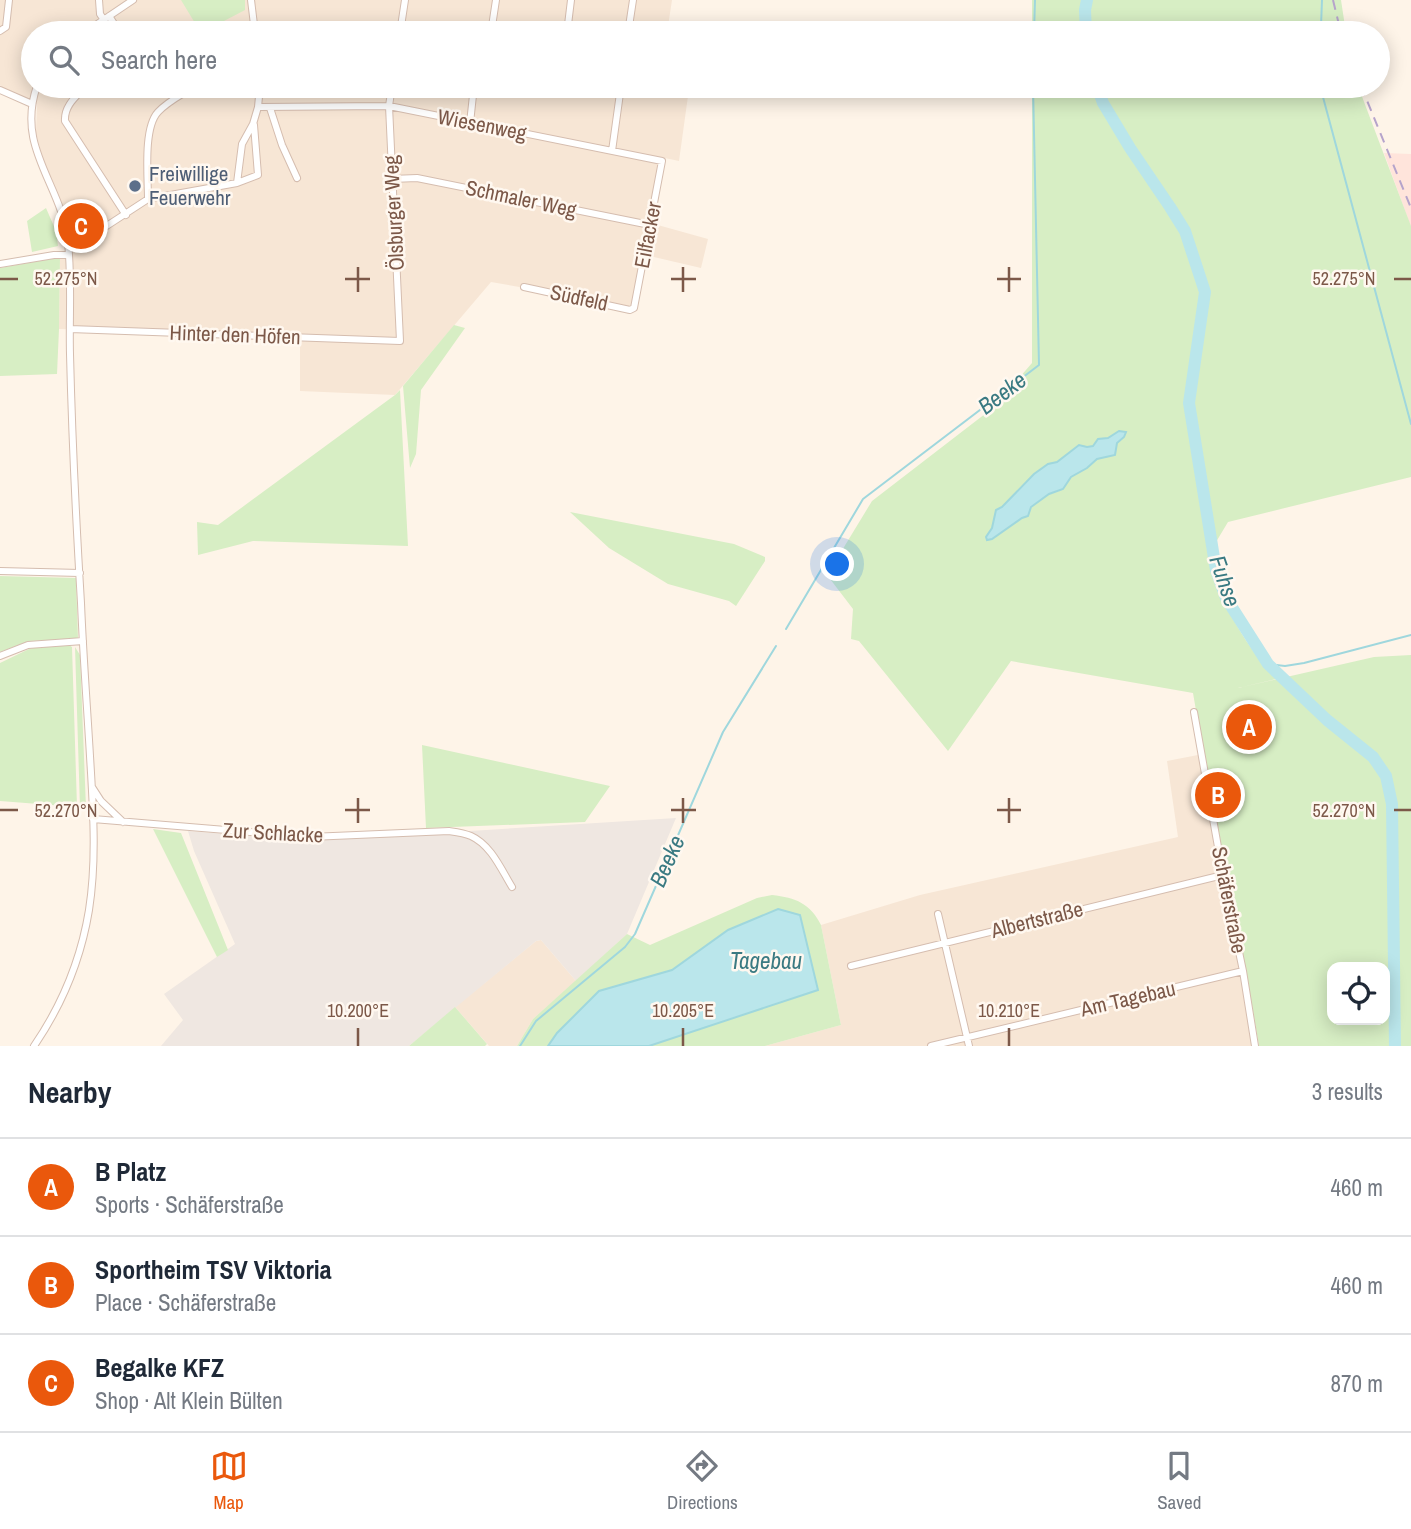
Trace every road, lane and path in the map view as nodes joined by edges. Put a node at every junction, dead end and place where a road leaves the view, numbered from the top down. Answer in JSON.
{"nodes":[{"id":1,"x":9,"y":0,"type":"edge"},
{"id":2,"x":99,"y":0,"type":"edge"},
{"id":3,"x":133,"y":0,"type":"edge"},
{"id":4,"x":251,"y":0,"type":"edge"},
{"id":5,"x":405,"y":0,"type":"edge"},
{"id":6,"x":496,"y":0,"type":"edge"},
{"id":7,"x":571,"y":0,"type":"edge"},
{"id":8,"x":633,"y":0,"type":"edge"},
{"id":9,"x":106,"y":18,"type":"junction"},
{"id":10,"x":102,"y":21,"type":"edge"},
{"id":11,"x":109,"y":21,"type":"edge"},
{"id":12,"x":254,"y":21,"type":"edge"},
{"id":13,"x":402,"y":21,"type":"edge"},
{"id":14,"x":493,"y":21,"type":"edge"},
{"id":15,"x":568,"y":21,"type":"edge"},
{"id":16,"x":630,"y":21,"type":"edge"},
{"id":17,"x":0,"y":31,"type":"edge"},
{"id":18,"x":0,"y":90,"type":"edge"},
{"id":19,"x":34,"y":98,"type":"edge"},
{"id":20,"x":75,"y":98,"type":"edge"},
{"id":21,"x":177,"y":98,"type":"edge"},
{"id":22,"x":259,"y":98,"type":"edge"},
{"id":23,"x":390,"y":98,"type":"edge"},
{"id":24,"x":473,"y":98,"type":"edge"},
{"id":25,"x":619,"y":98,"type":"edge"},
{"id":26,"x":32,"y":104,"type":"junction"},
{"id":27,"x":389,"y":106,"type":"junction"},
{"id":28,"x":258,"y":107,"type":"junction"},
{"id":29,"x":270,"y":108,"type":"junction"},
{"id":30,"x":470,"y":122,"type":"junction"},
{"id":31,"x":253,"y":124,"type":"junction"},
{"id":32,"x":612,"y":151,"type":"junction"},
{"id":33,"x":662,"y":161,"type":"joint"},
{"id":34,"x":298,"y":178,"type":"dead end"},
{"id":35,"x":392,"y":179,"type":"junction"},
{"id":36,"x":237,"y":183,"type":"junction"},
{"id":37,"x":148,"y":199,"type":"junction"},
{"id":38,"x":125,"y":215,"type":"junction"},
{"id":39,"x":650,"y":225,"type":"junction"},
{"id":40,"x":68,"y":245,"type":"junction"},
{"id":41,"x":69,"y":255,"type":"junction"},
{"id":42,"x":0,"y":264,"type":"edge"},
{"id":43,"x":524,"y":287,"type":"dead end"},
{"id":44,"x":634,"y":308,"type":"joint"},
{"id":45,"x":70,"y":329,"type":"junction"},
{"id":46,"x":400,"y":341,"type":"joint"},
{"id":47,"x":0,"y":571,"type":"edge"},
{"id":48,"x":80,"y":573,"type":"junction"},
{"id":49,"x":83,"y":641,"type":"junction"},
{"id":50,"x":0,"y":656,"type":"edge"},
{"id":51,"x":1194,"y":712,"type":"dead end"},
{"id":52,"x":92,"y":786,"type":"junction"},
{"id":53,"x":93,"y":819,"type":"junction"},
{"id":54,"x":123,"y":822,"type":"junction"},
{"id":55,"x":1223,"y":875,"type":"junction"},
{"id":56,"x":512,"y":887,"type":"dead end"},
{"id":57,"x":938,"y":914,"type":"dead end"},
{"id":58,"x":944,"y":943,"type":"junction"},
{"id":59,"x":850,"y":965,"type":"dead end"},
{"id":60,"x":1243,"y":971,"type":"junction"},
{"id":61,"x":967,"y":1037,"type":"junction"},
{"id":62,"x":34,"y":1046,"type":"edge"},
{"id":63,"x":931,"y":1046,"type":"edge"},
{"id":64,"x":969,"y":1046,"type":"edge"},
{"id":65,"x":1255,"y":1046,"type":"edge"}],
"edges":[{"from":1,"to":17,"type":"street"},
{"from":2,"to":9,"type":"street"},
{"from":3,"to":9,"type":"street"},
{"from":4,"to":12,"type":"street"},
{"from":5,"to":13,"type":"street"},
{"from":6,"to":14,"type":"street"},
{"from":7,"to":15,"type":"street"},
{"from":8,"to":16,"type":"street"},
{"from":9,"to":10,"type":"street"},
{"from":9,"to":11,"type":"street"},
{"from":18,"to":26,"type":"street"},
{"from":19,"to":26,"type":"street"},
{"from":20,"to":38,"type":"street"},
{"from":21,"to":37,"type":"street"},
{"from":22,"to":28,"type":"street"},
{"from":23,"to":27,"type":"street","name":"Ölsburger Weg"},
{"from":24,"to":30,"type":"street"},
{"from":25,"to":32,"type":"street"},
{"from":26,"to":40,"type":"street"},
{"from":27,"to":29,"type":"street","name":"Wiesenweg"},
{"from":27,"to":30,"type":"street","name":"Wiesenweg"},
{"from":27,"to":35,"type":"street","name":"Ölsburger Weg"},
{"from":28,"to":29,"type":"street","name":"Wiesenweg"},
{"from":28,"to":31,"type":"street"},
{"from":29,"to":34,"type":"street"},
{"from":30,"to":32,"type":"street","name":"Wiesenweg"},
{"from":31,"to":36,"type":"street"},
{"from":31,"to":36,"type":"street"},
{"from":32,"to":33,"type":"street","name":"Wiesenweg"},
{"from":33,"to":39,"type":"street","name":"Eilfacker"},
{"from":35,"to":39,"type":"street","name":"Schmaler Weg"},
{"from":35,"to":46,"type":"street","name":"Ölsburger Weg"},
{"from":36,"to":37,"type":"street"},
{"from":37,"to":38,"type":"street"},
{"from":38,"to":40,"type":"street"},
{"from":39,"to":44,"type":"street","name":"Eilfacker"},
{"from":40,"to":41,"type":"street"},
{"from":41,"to":42,"type":"street"},
{"from":41,"to":45,"type":"street"},
{"from":43,"to":44,"type":"street","name":"Südfeld"},
{"from":45,"to":46,"type":"street","name":"Hinter den Höfen"},
{"from":45,"to":48,"type":"street"},
{"from":47,"to":48,"type":"street"},
{"from":48,"to":49,"type":"street"},
{"from":49,"to":50,"type":"street"},
{"from":49,"to":52,"type":"street"},
{"from":51,"to":55,"type":"street","name":"Schäferstraße"},
{"from":52,"to":53,"type":"street"},
{"from":52,"to":54,"type":"street"},
{"from":53,"to":54,"type":"street","name":"Zur Schlacke"},
{"from":53,"to":62,"type":"street"},
{"from":54,"to":56,"type":"street","name":"Zur Schlacke"},
{"from":55,"to":58,"type":"street","name":"Albertstraße"},
{"from":55,"to":60,"type":"street","name":"Schäferstraße"},
{"from":57,"to":58,"type":"street"},
{"from":58,"to":59,"type":"street","name":"Albertstraße"},
{"from":58,"to":61,"type":"street"},
{"from":60,"to":61,"type":"street","name":"Am Tagebau"},
{"from":60,"to":65,"type":"street","name":"Schäferstraße"},
{"from":61,"to":63,"type":"street","name":"Am Tagebau"},
{"from":61,"to":64,"type":"street"}]}
